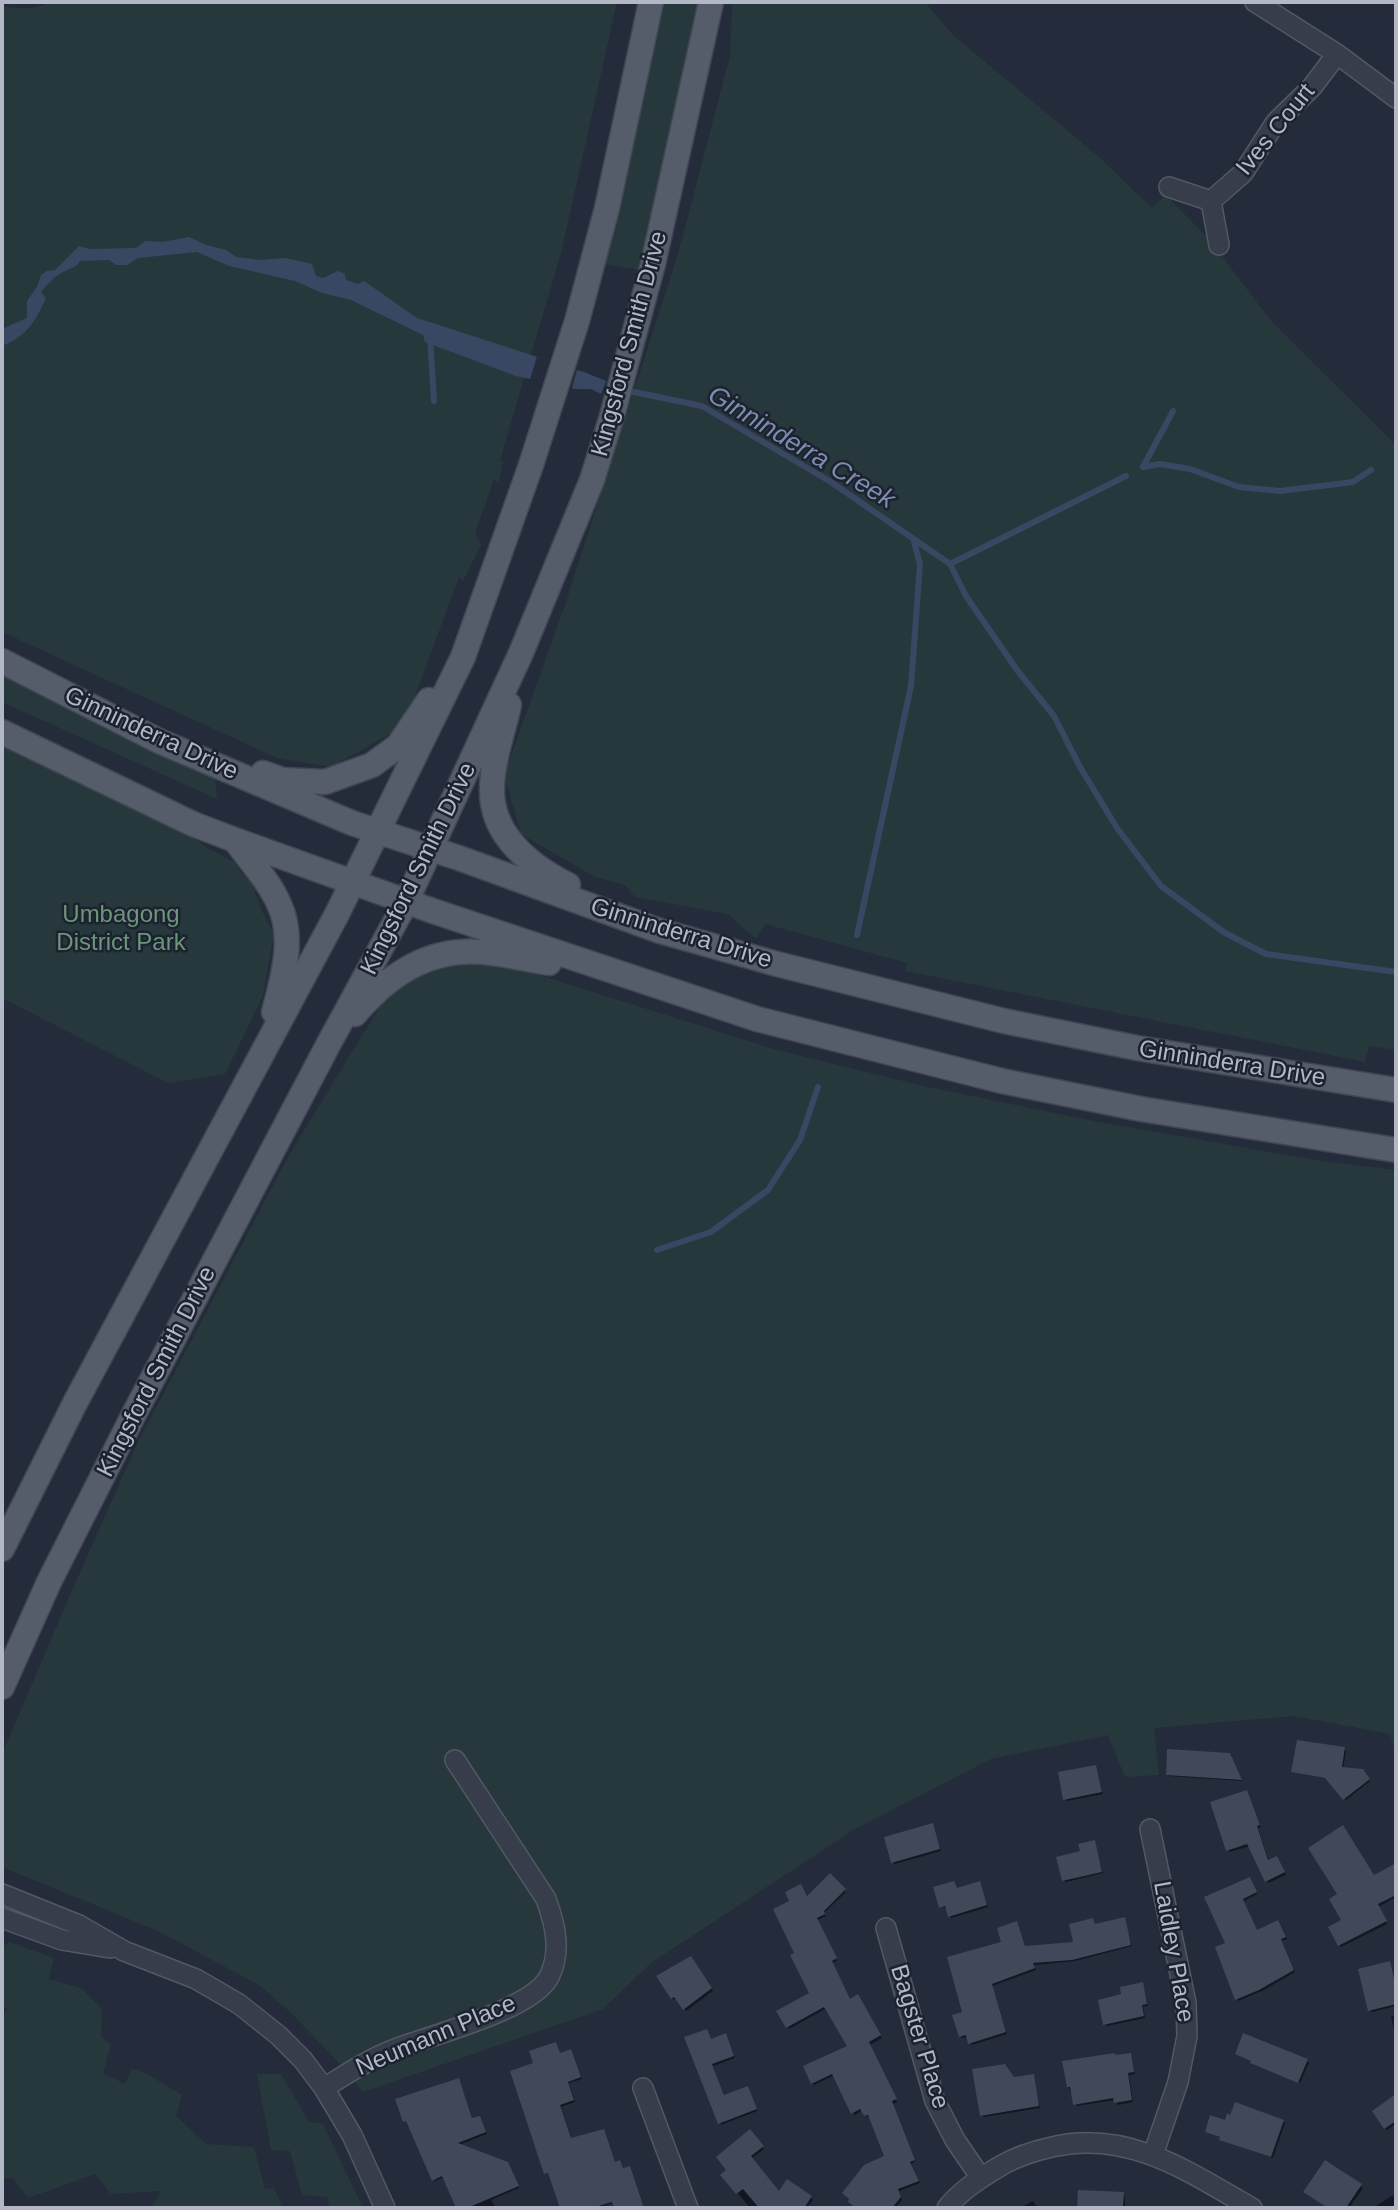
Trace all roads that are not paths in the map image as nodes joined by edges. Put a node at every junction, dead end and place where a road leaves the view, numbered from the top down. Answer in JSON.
{"nodes":[{"id":1,"x":651,"y":2,"type":"edge"},
{"id":2,"x":711,"y":2,"type":"edge"},
{"id":3,"x":1255,"y":2,"type":"edge"},
{"id":4,"x":1337,"y":54,"type":"junction"},
{"id":5,"x":1396,"y":98,"type":"edge"},
{"id":6,"x":1169,"y":187,"type":"dead end"},
{"id":7,"x":1211,"y":201,"type":"junction"},
{"id":8,"x":1219,"y":245,"type":"dead end"},
{"id":9,"x":521,"y":653,"type":"junction"},
{"id":10,"x":463,"y":657,"type":"junction"},
{"id":11,"x":2,"y":661,"type":"edge"},
{"id":12,"x":2,"y":732,"type":"edge"},
{"id":13,"x":159,"y":741,"type":"junction"},
{"id":14,"x":378,"y":834,"type":"junction"},
{"id":15,"x":235,"y":841,"type":"junction"},
{"id":16,"x":430,"y":850,"type":"junction"},
{"id":17,"x":353,"y":883,"type":"junction"},
{"id":18,"x":406,"y":902,"type":"junction"},
{"id":19,"x":660,"y":931,"type":"junction"},
{"id":20,"x":619,"y":975,"type":"junction"},
{"id":21,"x":328,"y":1045,"type":"junction"},
{"id":22,"x":265,"y":1046,"type":"junction"},
{"id":23,"x":1396,"y":1090,"type":"edge"},
{"id":24,"x":1396,"y":1150,"type":"edge"},
{"id":25,"x":2,"y":1549,"type":"edge"},
{"id":26,"x":2,"y":1687,"type":"edge"},
{"id":27,"x":455,"y":1760,"type":"dead end"},
{"id":28,"x":1150,"y":1829,"type":"dead end"},
{"id":29,"x":2,"y":1894,"type":"edge"},
{"id":30,"x":2,"y":1919,"type":"edge"},
{"id":31,"x":886,"y":1928,"type":"dead end"},
{"id":32,"x":124,"y":1951,"type":"junction"},
{"id":33,"x":324,"y":2088,"type":"junction"},
{"id":34,"x":643,"y":2088,"type":"dead end"},
{"id":35,"x":1153,"y":2155,"type":"junction"},
{"id":36,"x":981,"y":2178,"type":"junction"},
{"id":37,"x":385,"y":2208,"type":"edge"},
{"id":38,"x":688,"y":2208,"type":"edge"},
{"id":39,"x":947,"y":2208,"type":"edge"},
{"id":40,"x":1252,"y":2208,"type":"edge"}],
"edges":[{"from":1,"to":10,"type":"main road"},
{"from":2,"to":9,"type":"main road","name":"Kingsford Smith Drive"},
{"from":3,"to":4,"type":"street"},
{"from":4,"to":5,"type":"street"},
{"from":4,"to":7,"type":"street","name":"Ives Court"},
{"from":6,"to":7,"type":"street"},
{"from":7,"to":8,"type":"street"},
{"from":9,"to":16,"type":"main road","name":"Kingsford Smith Drive"},
{"from":9,"to":19,"type":"main road"},
{"from":10,"to":13,"type":"main road"},
{"from":10,"to":14,"type":"main road"},
{"from":11,"to":13,"type":"main road","name":"Ginninderra Drive"},
{"from":12,"to":15,"type":"main road"},
{"from":13,"to":14,"type":"main road","name":"Ginninderra Drive"},
{"from":14,"to":16,"type":"main road","name":"Ginninderra Drive"},
{"from":14,"to":17,"type":"main road"},
{"from":15,"to":17,"type":"main road"},
{"from":15,"to":22,"type":"main road"},
{"from":16,"to":18,"type":"main road","name":"Kingsford Smith Drive"},
{"from":16,"to":19,"type":"main road","name":"Ginninderra Drive"},
{"from":17,"to":18,"type":"main road"},
{"from":17,"to":22,"type":"main road"},
{"from":18,"to":20,"type":"main road"},
{"from":18,"to":21,"type":"main road","name":"Kingsford Smith Drive"},
{"from":19,"to":23,"type":"main road","name":"Ginninderra Drive"},
{"from":20,"to":21,"type":"main road"},
{"from":20,"to":24,"type":"main road"},
{"from":21,"to":26,"type":"main road","name":"Kingsford Smith Drive"},
{"from":22,"to":25,"type":"main road"},
{"from":27,"to":33,"type":"street","name":"Neumann Place"},
{"from":28,"to":35,"type":"street","name":"Laidley Place"},
{"from":29,"to":32,"type":"street"},
{"from":30,"to":32,"type":"street"},
{"from":31,"to":36,"type":"street","name":"Bagster Place"},
{"from":32,"to":33,"type":"street"},
{"from":33,"to":37,"type":"street"},
{"from":34,"to":38,"type":"street"},
{"from":35,"to":36,"type":"street"},
{"from":35,"to":40,"type":"street"},
{"from":36,"to":39,"type":"street"}]}
